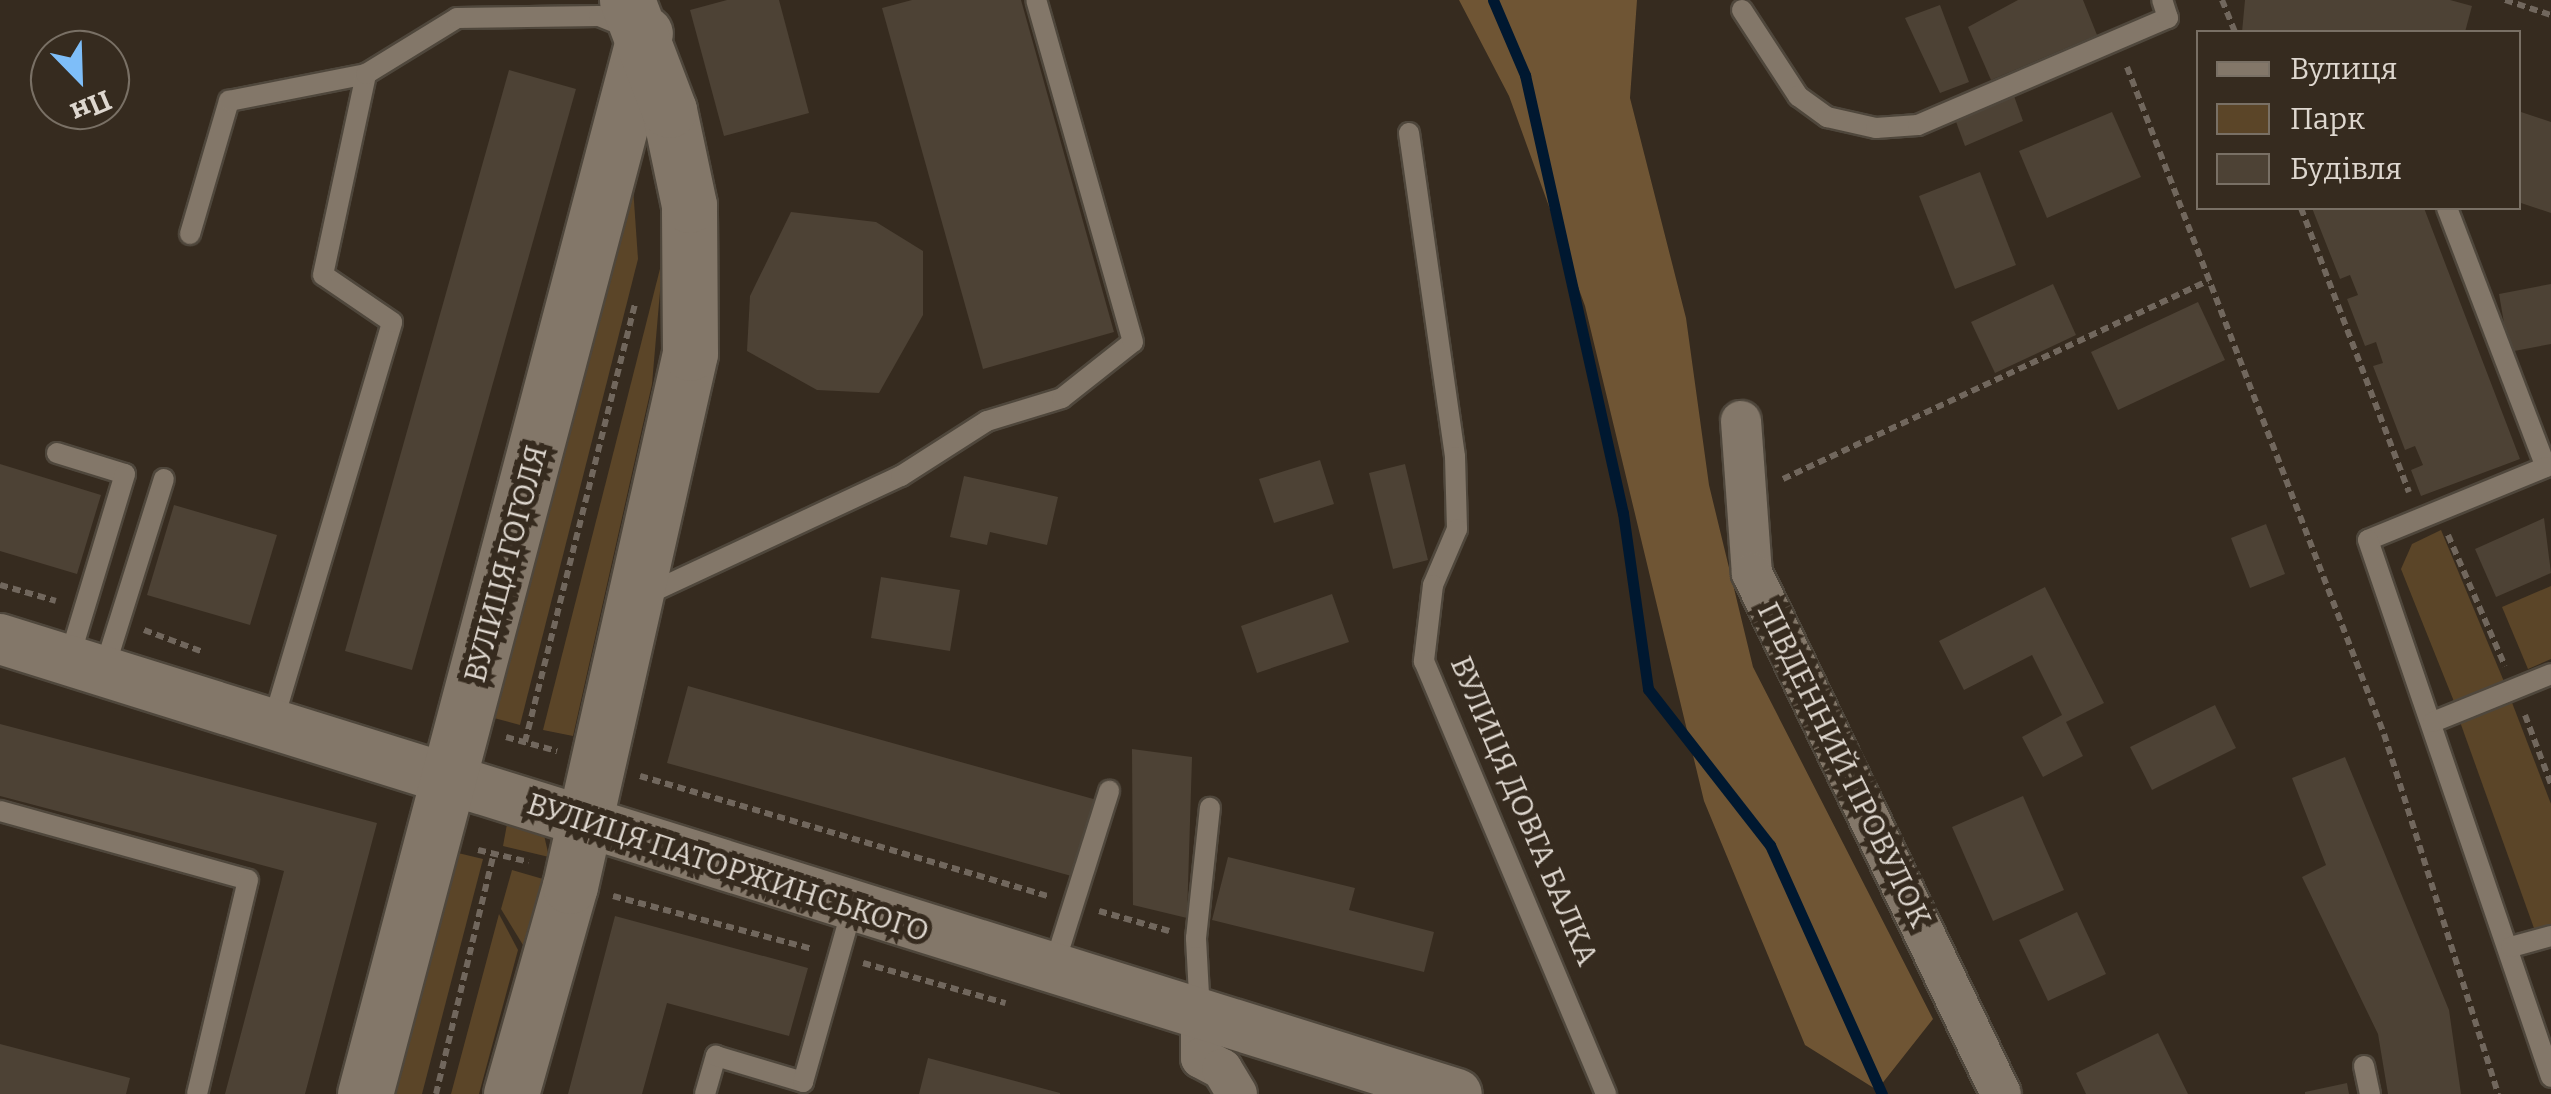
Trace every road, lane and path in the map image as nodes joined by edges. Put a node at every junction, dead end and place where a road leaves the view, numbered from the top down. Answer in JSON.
{"nodes":[{"id":1,"x":1036,"y":0,"type":"edge"},
{"id":2,"x":2222,"y":0,"type":"edge"},
{"id":3,"x":2505,"y":0,"type":"edge"},
{"id":4,"x":2165,"y":9,"type":"edge"},
{"id":5,"x":1742,"y":10,"type":"dead end"},
{"id":6,"x":2551,"y":15,"type":"edge"},
{"id":7,"x":636,"y":17,"type":"edge"},
{"id":8,"x":2234,"y":30,"type":"edge"},
{"id":9,"x":2115,"y":36,"type":"junction"},
{"id":10,"x":366,"y":74,"type":"junction"},
{"id":11,"x":1410,"y":133,"type":"dead end"},
{"id":12,"x":2302,"y":210,"type":"edge"},
{"id":13,"x":2448,"y":210,"type":"edge"},
{"id":14,"x":190,"y":234,"type":"dead end"},
{"id":15,"x":2208,"y":280,"type":"junction"},
{"id":16,"x":636,"y":305,"type":"dead end"},
{"id":17,"x":1740,"y":421,"type":"dead end"},
{"id":18,"x":57,"y":453,"type":"dead end"},
{"id":19,"x":164,"y":479,"type":"dead end"},
{"id":20,"x":1746,"y":496,"type":"junction"},
{"id":21,"x":2439,"y":513,"type":"junction"},
{"id":22,"x":0,"y":585,"type":"edge"},
{"id":23,"x":638,"y":599,"type":"junction"},
{"id":24,"x":83,"y":609,"type":"junction"},
{"id":25,"x":120,"y":621,"type":"junction"},
{"id":26,"x":0,"y":640,"type":"edge"},
{"id":27,"x":213,"y":656,"type":"dead end"},
{"id":28,"x":86,"y":665,"type":"junction"},
{"id":29,"x":2551,"y":674,"type":"edge"},
{"id":30,"x":2514,"y":688,"type":"junction"},
{"id":31,"x":273,"y":722,"type":"junction"},
{"id":32,"x":2432,"y":722,"type":"junction"},
{"id":33,"x":526,"y":742,"type":"dead end"},
{"id":34,"x":451,"y":779,"type":"junction"},
{"id":35,"x":2551,"y":784,"type":"edge"},
{"id":36,"x":1109,"y":791,"type":"dead end"},
{"id":37,"x":739,"y":806,"type":"dead end"},
{"id":38,"x":1210,"y":808,"type":"dead end"},
{"id":39,"x":0,"y":811,"type":"edge"},
{"id":40,"x":583,"y":818,"type":"junction"},
{"id":41,"x":461,"y":844,"type":"dead end"},
{"id":42,"x":493,"y":856,"type":"junction"},
{"id":43,"x":520,"y":860,"type":"dead end"},
{"id":44,"x":1077,"y":904,"type":"junction"},
{"id":45,"x":600,"y":909,"type":"dead end"},
{"id":46,"x":844,"y":934,"type":"junction"},
{"id":47,"x":2551,"y":936,"type":"edge"},
{"id":48,"x":1196,"y":938,"type":"junction"},
{"id":49,"x":2511,"y":946,"type":"junction"},
{"id":50,"x":1039,"y":990,"type":"junction"},
{"id":51,"x":1200,"y":1015,"type":"junction"},
{"id":52,"x":2548,"y":1050,"type":"edge"},
{"id":53,"x":2364,"y":1066,"type":"dead end"},
{"id":54,"x":2551,"y":1077,"type":"edge"},
{"id":55,"x":197,"y":1094,"type":"edge"},
{"id":56,"x":365,"y":1094,"type":"edge"},
{"id":57,"x":436,"y":1094,"type":"edge"},
{"id":58,"x":512,"y":1094,"type":"edge"},
{"id":59,"x":705,"y":1094,"type":"edge"},
{"id":60,"x":1236,"y":1094,"type":"edge"},
{"id":61,"x":1457,"y":1094,"type":"edge"},
{"id":62,"x":1606,"y":1094,"type":"edge"},
{"id":63,"x":2001,"y":1094,"type":"edge"},
{"id":64,"x":2370,"y":1094,"type":"edge"},
{"id":65,"x":2498,"y":1094,"type":"edge"}],
"edges":[{"from":1,"to":23,"type":"lane"},
{"from":2,"to":8,"type":"path"},
{"from":3,"to":6,"type":"path"},
{"from":4,"to":9,"type":"lane"},
{"from":5,"to":9,"type":"lane"},
{"from":7,"to":10,"type":"lane"},
{"from":7,"to":23,"type":"main road"},
{"from":7,"to":34,"type":"main road","name":"ВУЛИЦЯ ГОГОЛЯ"},
{"from":9,"to":15,"type":"path"},
{"from":10,"to":14,"type":"lane"},
{"from":10,"to":31,"type":"lane"},
{"from":11,"to":62,"type":"lane","name":"ВУЛИЦЯ ДОВГА БАЛКА"},
{"from":12,"to":21,"type":"path"},
{"from":13,"to":21,"type":"lane"},
{"from":15,"to":20,"type":"path"},
{"from":15,"to":65,"type":"path"},
{"from":16,"to":33,"type":"path"},
{"from":17,"to":20,"type":"street","name":"ПІВДЕННИЙ ПРОВУЛОК"},
{"from":18,"to":24,"type":"lane"},
{"from":19,"to":25,"type":"lane"},
{"from":20,"to":63,"type":"street","name":"ПІВДЕННИЙ ПРОВУЛОК"},
{"from":21,"to":30,"type":"path"},
{"from":21,"to":32,"type":"lane"},
{"from":22,"to":24,"type":"path"},
{"from":23,"to":40,"type":"main road"},
{"from":24,"to":28,"type":"lane"},
{"from":25,"to":27,"type":"path"},
{"from":25,"to":28,"type":"lane"},
{"from":26,"to":28,"type":"street","name":"ВУЛИЦЯ ПАТОРЖИНСЬКОГО"},
{"from":28,"to":31,"type":"street","name":"ВУЛИЦЯ ПАТОРЖИНСЬКОГО"},
{"from":29,"to":30,"type":"lane"},
{"from":30,"to":32,"type":"lane"},
{"from":30,"to":35,"type":"path"},
{"from":31,"to":34,"type":"street","name":"ВУЛИЦЯ ПАТОРЖИНСЬКОГО"},
{"from":32,"to":49,"type":"lane"},
{"from":34,"to":40,"type":"street","name":"ВУЛИЦЯ ПАТОРЖИНСЬКОГО"},
{"from":34,"to":56,"type":"main road","name":"ВУЛИЦЯ ГОГОЛЯ"},
{"from":36,"to":44,"type":"lane"},
{"from":37,"to":44,"type":"path"},
{"from":38,"to":48,"type":"lane"},
{"from":39,"to":55,"type":"lane"},
{"from":40,"to":46,"type":"street","name":"ВУЛИЦЯ ПАТОРЖИНСЬКОГО"},
{"from":40,"to":58,"type":"main road"},
{"from":41,"to":42,"type":"path"},
{"from":42,"to":43,"type":"path"},
{"from":42,"to":57,"type":"path"},
{"from":44,"to":48,"type":"path"},
{"from":44,"to":50,"type":"lane"},
{"from":45,"to":46,"type":"path"},
{"from":46,"to":50,"type":"street","name":"ВУЛИЦЯ ПАТОРЖИНСЬКОГО"},
{"from":46,"to":50,"type":"path"},
{"from":46,"to":59,"type":"lane"},
{"from":47,"to":49,"type":"lane"},
{"from":48,"to":51,"type":"lane"},
{"from":49,"to":52,"type":"lane"},
{"from":50,"to":51,"type":"street","name":"ВУЛИЦЯ ПАТОРЖИНСЬКОГО"},
{"from":51,"to":60,"type":"street"},
{"from":51,"to":61,"type":"street","name":"ВУЛИЦЯ ПАТОРЖИНСЬКОГО"},
{"from":52,"to":54,"type":"lane"},
{"from":53,"to":64,"type":"lane"}]}
